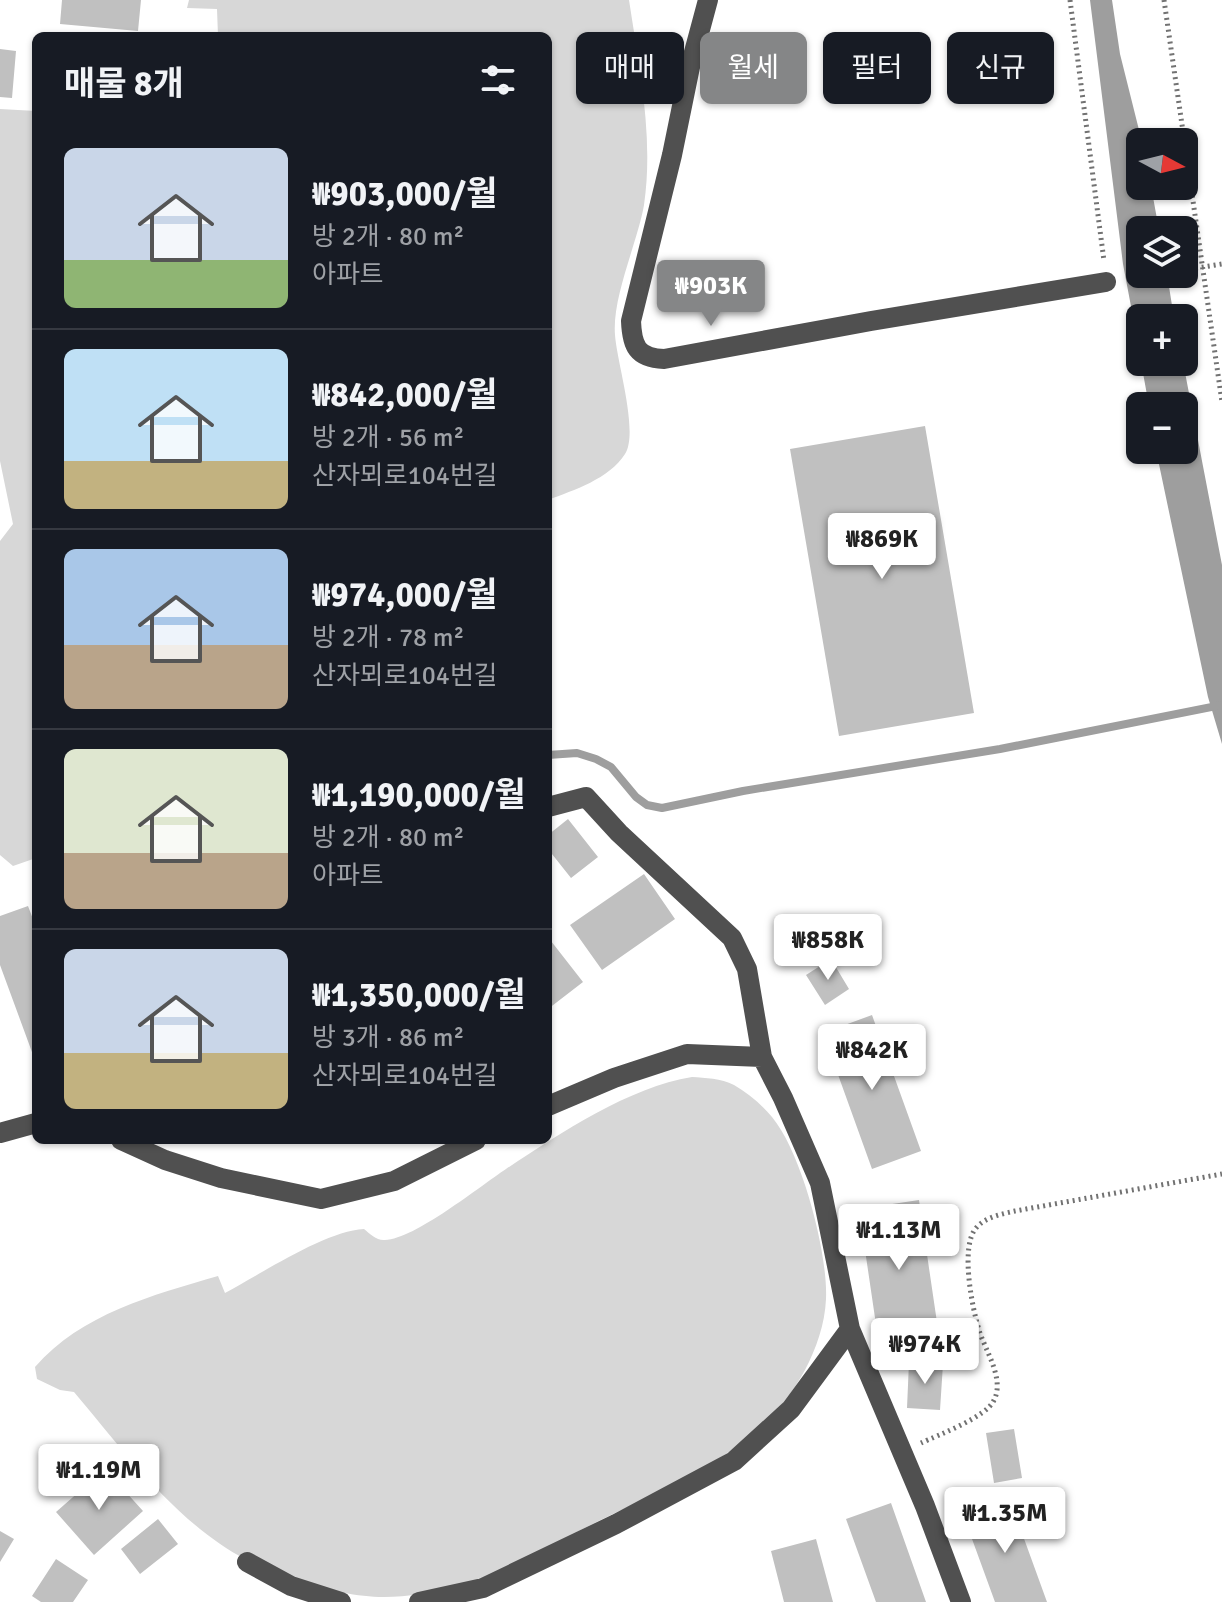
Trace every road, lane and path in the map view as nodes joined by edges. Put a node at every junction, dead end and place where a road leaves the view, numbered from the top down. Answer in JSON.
{"nodes":[{"id":1,"x":708,"y":0,"type":"edge"},
{"id":2,"x":1070,"y":0,"type":"edge"},
{"id":3,"x":1164,"y":0,"type":"edge"},
{"id":4,"x":1222,"y":264,"type":"edge"},
{"id":5,"x":1198,"y":268,"type":"edge"},
{"id":6,"x":1201,"y":268,"type":"junction"},
{"id":7,"x":1126,"y":279,"type":"edge"},
{"id":8,"x":1106,"y":282,"type":"junction"},
{"id":9,"x":1222,"y":402,"type":"edge"},
{"id":10,"x":552,"y":806,"type":"edge"},
{"id":11,"x":762,"y":1057,"type":"junction"},
{"id":12,"x":552,"y":1104,"type":"edge"},
{"id":13,"x":32,"y":1124,"type":"edge"},
{"id":14,"x":0,"y":1133,"type":"edge"},
{"id":15,"x":130,"y":1144,"type":"edge"},
{"id":16,"x":468,"y":1144,"type":"edge"},
{"id":17,"x":1222,"y":1174,"type":"edge"},
{"id":18,"x":850,"y":1329,"type":"junction"},
{"id":19,"x":902,"y":1453,"type":"junction"},
{"id":20,"x":247,"y":1562,"type":"dead end"},
{"id":21,"x":341,"y":1602,"type":"edge"},
{"id":22,"x":419,"y":1602,"type":"edge"},
{"id":23,"x":961,"y":1602,"type":"edge"}],
"edges":[{"from":1,"to":8,"type":"street"},
{"from":2,"to":8,"type":"path"},
{"from":3,"to":6,"type":"path"},
{"from":4,"to":6,"type":"path"},
{"from":5,"to":6,"type":"path"},
{"from":6,"to":9,"type":"path"},
{"from":7,"to":8,"type":"path"},
{"from":10,"to":11,"type":"street"},
{"from":11,"to":12,"type":"street"},
{"from":11,"to":18,"type":"street"},
{"from":13,"to":14,"type":"street"},
{"from":15,"to":16,"type":"street"},
{"from":17,"to":19,"type":"path"},
{"from":18,"to":19,"type":"street"},
{"from":18,"to":22,"type":"street"},
{"from":19,"to":23,"type":"street"},
{"from":20,"to":21,"type":"street"}]}
